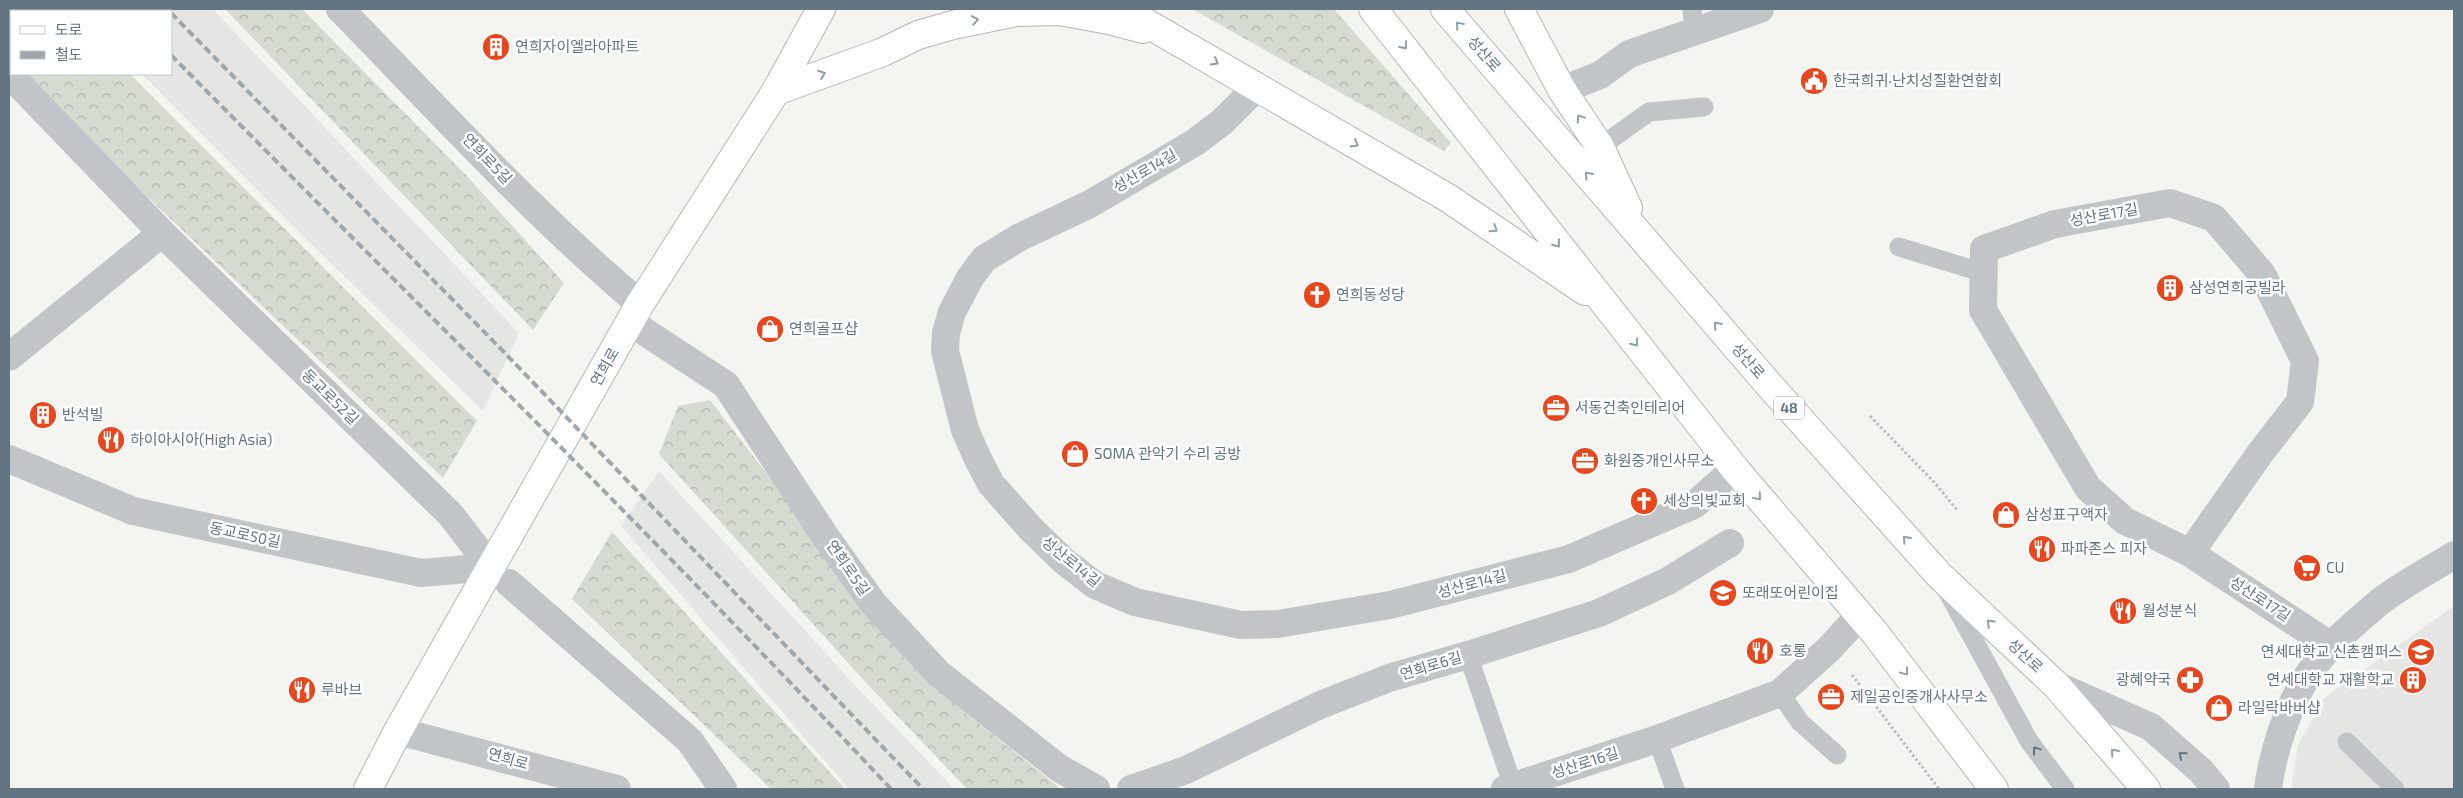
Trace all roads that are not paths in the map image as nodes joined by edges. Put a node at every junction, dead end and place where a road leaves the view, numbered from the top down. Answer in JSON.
{"nodes":[{"id":1,"x":340,"y":9,"type":"edge"},
{"id":2,"x":821,"y":9,"type":"edge"},
{"id":3,"x":1122,"y":9,"type":"edge"},
{"id":4,"x":1373,"y":9,"type":"edge"},
{"id":5,"x":1445,"y":9,"type":"edge"},
{"id":6,"x":1519,"y":9,"type":"edge"},
{"id":7,"x":1760,"y":9,"type":"edge"},
{"id":8,"x":1693,"y":20,"type":"edge"},
{"id":9,"x":1173,"y":37,"type":"junction"},
{"id":10,"x":9,"y":74,"type":"edge"},
{"id":11,"x":1257,"y":87,"type":"junction"},
{"id":12,"x":1562,"y":90,"type":"junction"},
{"id":13,"x":776,"y":91,"type":"junction"},
{"id":14,"x":1704,"y":107,"type":"dead end"},
{"id":15,"x":1600,"y":147,"type":"junction"},
{"id":16,"x":162,"y":233,"type":"junction"},
{"id":17,"x":1643,"y":239,"type":"junction"},
{"id":18,"x":1899,"y":247,"type":"dead end"},
{"id":19,"x":1984,"y":273,"type":"junction"},
{"id":20,"x":1604,"y":304,"type":"junction"},
{"id":21,"x":635,"y":313,"type":"junction"},
{"id":22,"x":9,"y":357,"type":"edge"},
{"id":23,"x":9,"y":459,"type":"edge"},
{"id":24,"x":1735,"y":469,"type":"junction"},
{"id":25,"x":1730,"y":543,"type":"dead end"},
{"id":26,"x":2190,"y":553,"type":"junction"},
{"id":27,"x":2454,"y":555,"type":"edge"},
{"id":28,"x":500,"y":575,"type":"junction"},
{"id":29,"x":1939,"y":575,"type":"junction"},
{"id":30,"x":1860,"y":615,"type":"junction"},
{"id":31,"x":2331,"y":646,"type":"junction"},
{"id":32,"x":1468,"y":654,"type":"junction"},
{"id":33,"x":2056,"y":685,"type":"junction"},
{"id":34,"x":1780,"y":693,"type":"junction"},
{"id":35,"x":398,"y":731,"type":"junction"},
{"id":36,"x":1657,"y":739,"type":"junction"},
{"id":37,"x":2346,"y":742,"type":"dead end"},
{"id":38,"x":1837,"y":755,"type":"dead end"},
{"id":39,"x":1509,"y":788,"type":"edge"},
{"id":40,"x":368,"y":789,"type":"edge"},
{"id":41,"x":617,"y":789,"type":"edge"},
{"id":42,"x":723,"y":789,"type":"edge"},
{"id":43,"x":1096,"y":789,"type":"edge"},
{"id":44,"x":1131,"y":789,"type":"edge"},
{"id":45,"x":1675,"y":789,"type":"edge"},
{"id":46,"x":1994,"y":789,"type":"edge"},
{"id":47,"x":2065,"y":789,"type":"edge"},
{"id":48,"x":2146,"y":789,"type":"edge"},
{"id":49,"x":2216,"y":789,"type":"edge"},
{"id":50,"x":2268,"y":789,"type":"edge"},
{"id":51,"x":2395,"y":789,"type":"edge"}],
"edges":[{"from":1,"to":21,"type":"street","name":"연희로5길"},
{"from":2,"to":13,"type":"main road","name":"연희로"},
{"from":3,"to":9,"type":"main road"},
{"from":4,"to":20,"type":"main road","one_way":true},
{"from":17,"to":5,"type":"main road","name":"성산로","number":"48","one_way":true},
{"from":6,"to":12,"type":"main road"},
{"from":7,"to":8,"type":"street"},
{"from":8,"to":12,"type":"street"},
{"from":9,"to":11,"type":"main road","one_way":true},
{"from":13,"to":9,"type":"main road","one_way":true},
{"from":10,"to":16,"type":"street","name":"동교로52길"},
{"from":11,"to":20,"type":"main road","one_way":true},
{"from":11,"to":24,"type":"street","name":"성산로14길"},
{"from":15,"to":12,"type":"main road","one_way":true},
{"from":13,"to":21,"type":"main road","name":"연희로"},
{"from":14,"to":15,"type":"lane"},
{"from":15,"to":17,"type":"main road"},
{"from":16,"to":22,"type":"street"},
{"from":16,"to":28,"type":"street","name":"동교로52길"},
{"from":29,"to":17,"type":"main road","name":"성산로","number":"48","one_way":true},
{"from":18,"to":19,"type":"lane"},
{"from":19,"to":26,"type":"street","name":"성산로17길"},
{"from":19,"to":26,"type":"street","name":"성산로17길"},
{"from":20,"to":24,"type":"main road","one_way":true},
{"from":21,"to":28,"type":"main road","name":"연희로"},
{"from":21,"to":43,"type":"street","name":"연희로5길"},
{"from":23,"to":28,"type":"street","name":"동교로50길"},
{"from":24,"to":30,"type":"main road","one_way":true},
{"from":25,"to":32,"type":"street","name":"연희로6길"},
{"from":26,"to":31,"type":"street","name":"성산로17길"},
{"from":27,"to":31,"type":"street"},
{"from":28,"to":35,"type":"main road","name":"연희로"},
{"from":28,"to":42,"type":"street"},
{"from":33,"to":29,"type":"main road","name":"성산로","number":"48","one_way":true},
{"from":47,"to":29,"type":"lane","one_way":true},
{"from":30,"to":34,"type":"street","name":"성산로16길"},
{"from":30,"to":46,"type":"main road","one_way":true},
{"from":31,"to":50,"type":"street"},
{"from":32,"to":39,"type":"lane","name":"성산로16길"},
{"from":32,"to":44,"type":"street","name":"연희로6길"},
{"from":48,"to":33,"type":"main road","name":"성산로","number":"48","one_way":true},
{"from":49,"to":33,"type":"street","one_way":true},
{"from":34,"to":36,"type":"street","name":"성산로16길"},
{"from":34,"to":38,"type":"lane"},
{"from":35,"to":40,"type":"main road","name":"연희로"},
{"from":35,"to":41,"type":"street","name":"연희로"},
{"from":36,"to":39,"type":"street","name":"성산로16길"},
{"from":36,"to":45,"type":"lane"},
{"from":37,"to":51,"type":"lane"}]}
